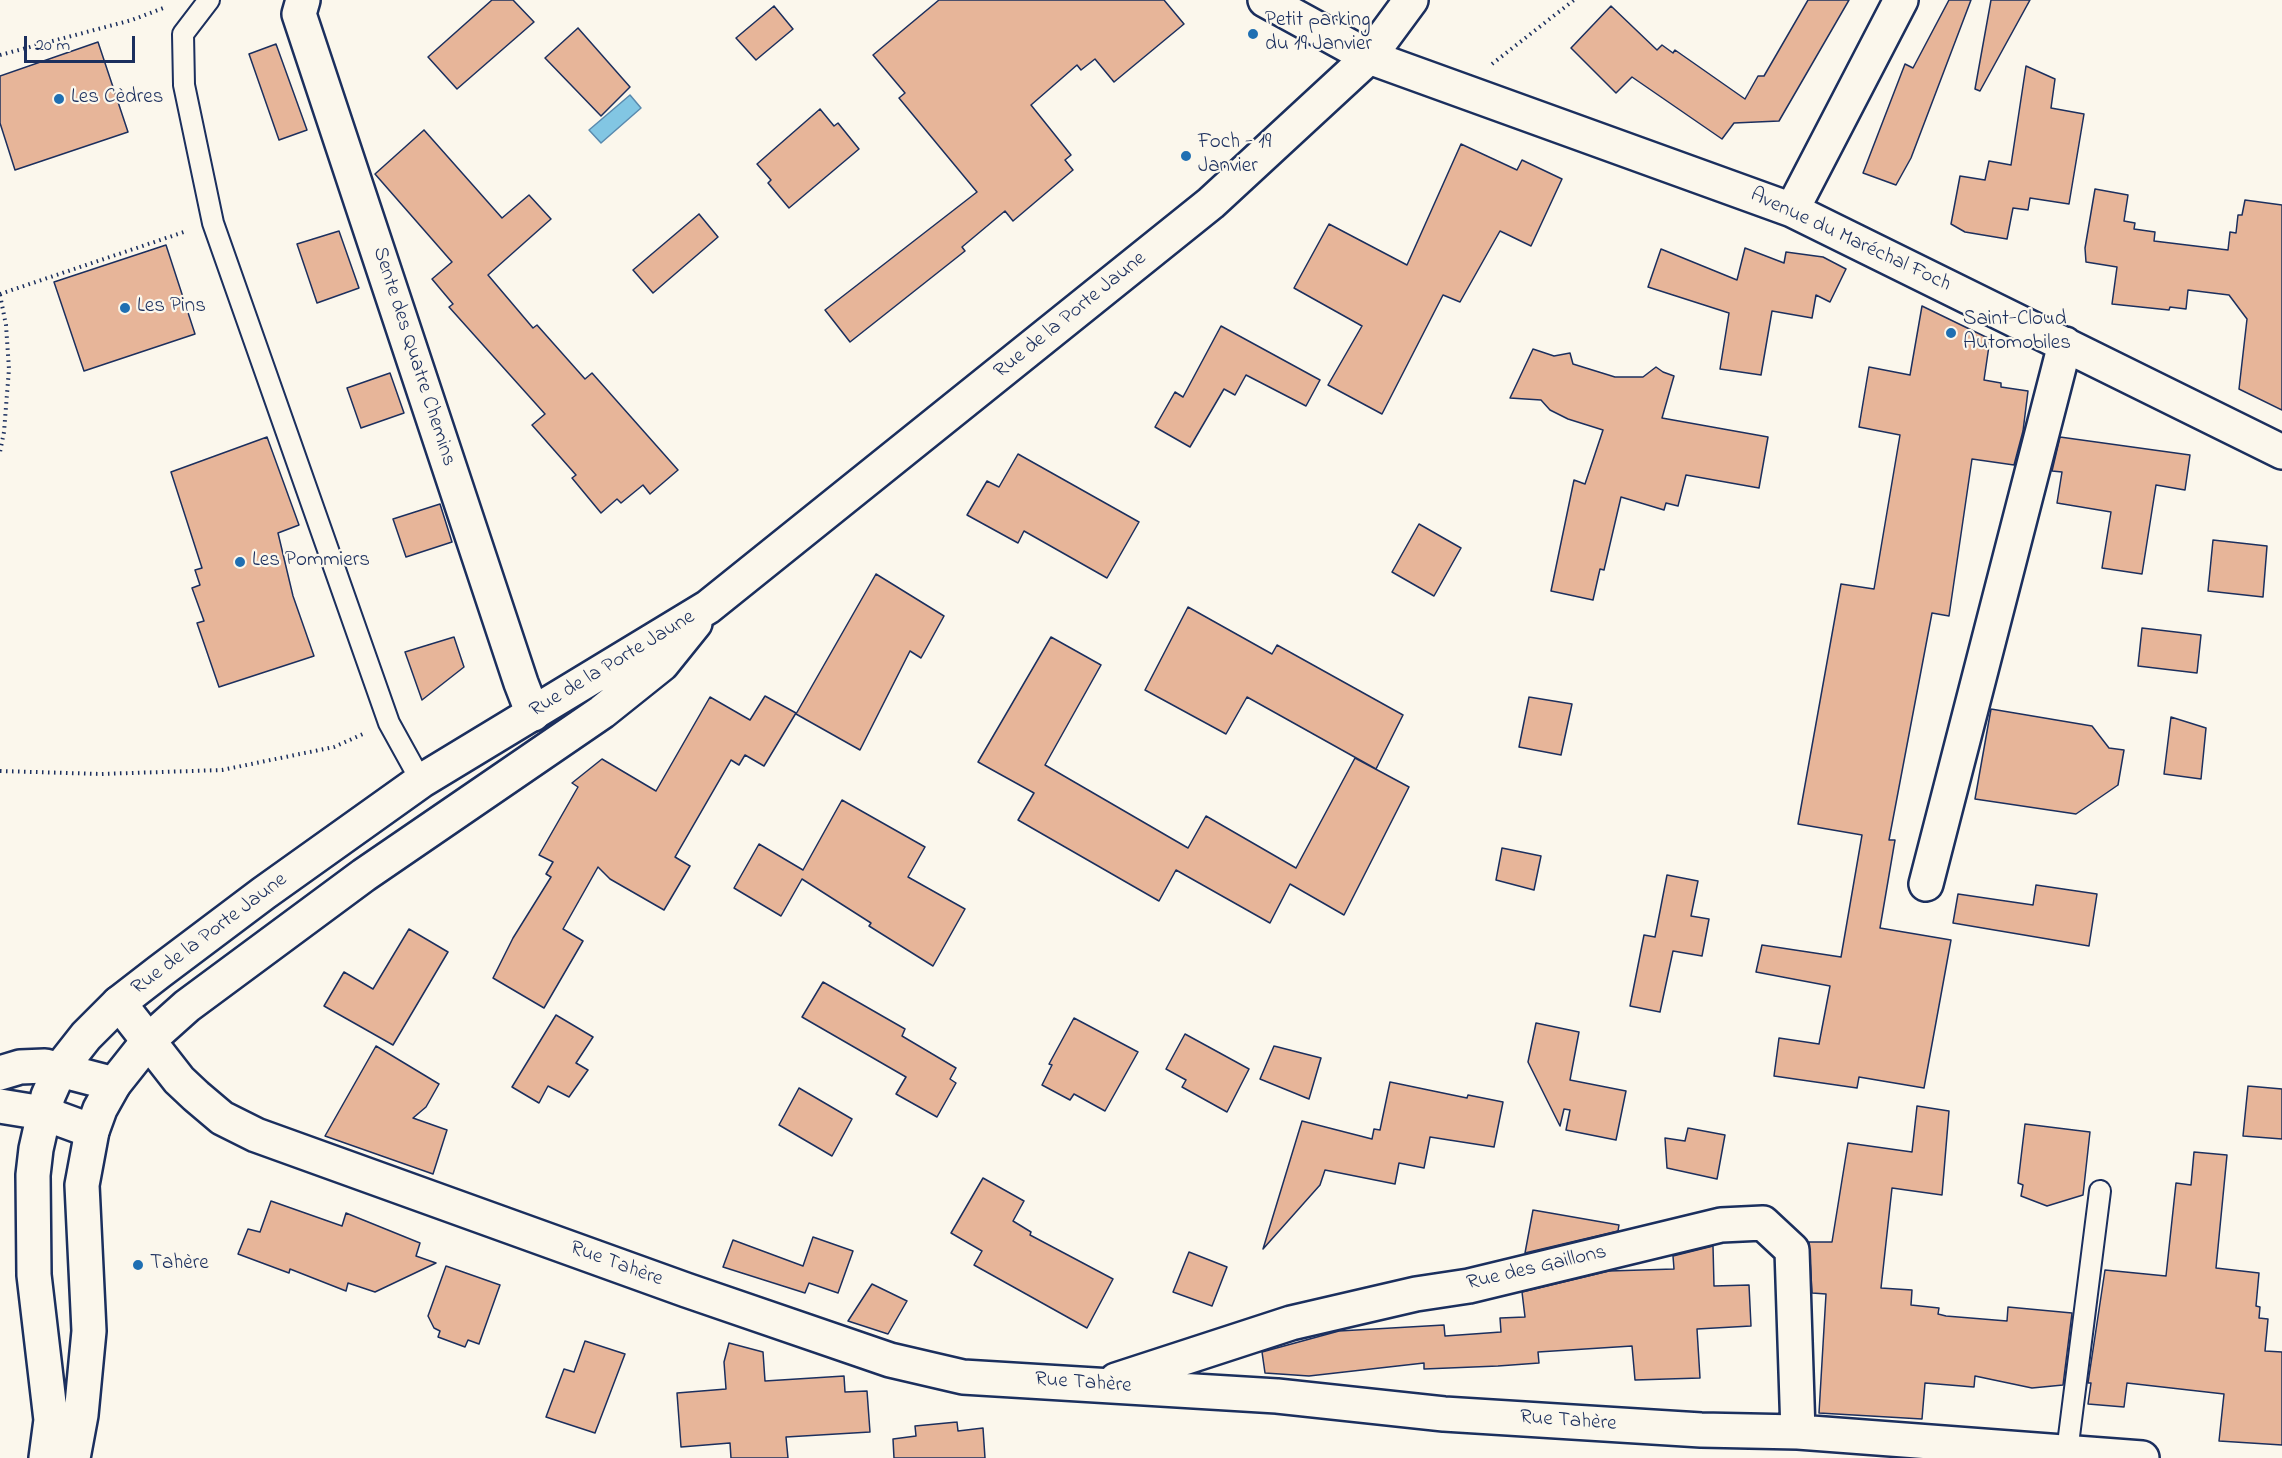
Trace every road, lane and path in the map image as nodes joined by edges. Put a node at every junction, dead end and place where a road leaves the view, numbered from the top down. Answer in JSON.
{"nodes":[{"id":1,"x":303,"y":0,"type":"edge"},
{"id":2,"x":1264,"y":0,"type":"edge"},
{"id":3,"x":1411,"y":0,"type":"edge"},
{"id":4,"x":1574,"y":0,"type":"edge"},
{"id":5,"x":1901,"y":0,"type":"edge"},
{"id":6,"x":208,"y":2,"type":"edge"},
{"id":7,"x":0,"y":55,"type":"edge"},
{"id":8,"x":1369,"y":57,"type":"junction"},
{"id":9,"x":1467,"y":93,"type":"junction"},
{"id":10,"x":1792,"y":210,"type":"junction"},
{"id":11,"x":213,"y":223,"type":"junction"},
{"id":12,"x":0,"y":295,"type":"edge"},
{"id":13,"x":2065,"y":344,"type":"junction"},
{"id":14,"x":0,"y":452,"type":"edge"},
{"id":15,"x":2282,"y":452,"type":"edge"},
{"id":16,"x":708,"y":607,"type":"junction"},
{"id":17,"x":533,"y":714,"type":"junction"},
{"id":18,"x":389,"y":723,"type":"junction"},
{"id":19,"x":0,"y":771,"type":"edge"},
{"id":20,"x":421,"y":781,"type":"junction"},
{"id":21,"x":1926,"y":884,"type":"dead end"},
{"id":22,"x":119,"y":1003,"type":"junction"},
{"id":23,"x":149,"y":1040,"type":"junction"},
{"id":24,"x":60,"y":1069,"type":"junction"},
{"id":25,"x":0,"y":1073,"type":"edge"},
{"id":26,"x":114,"y":1084,"type":"junction"},
{"id":27,"x":0,"y":1106,"type":"edge"},
{"id":28,"x":43,"y":1113,"type":"junction"},
{"id":29,"x":92,"y":1131,"type":"junction"},
{"id":30,"x":2100,"y":1191,"type":"dead end"},
{"id":31,"x":1100,"y":1385,"type":"junction"},
{"id":32,"x":1798,"y":1432,"type":"junction"},
{"id":33,"x":2067,"y":1452,"type":"junction"},
{"id":34,"x":46,"y":1458,"type":"edge"},
{"id":35,"x":73,"y":1458,"type":"edge"},
{"id":36,"x":2142,"y":1458,"type":"edge"}],
"edges":[{"from":1,"to":17,"type":"street","name":"Sente des Quatre Chemins"},
{"from":2,"to":8,"type":"street","name":"Avenue du Maréchal Foch"},
{"from":3,"to":8,"type":"street","name":"Rue de la Porte Jaune"},
{"from":4,"to":9,"type":"path"},
{"from":5,"to":10,"type":"street"},
{"from":6,"to":7,"type":"path"},
{"from":6,"to":11,"type":"lane"},
{"from":8,"to":9,"type":"street","name":"Avenue du Maréchal Foch"},
{"from":8,"to":16,"type":"street","name":"Rue de la Porte Jaune"},
{"from":9,"to":10,"type":"street","name":"Avenue du Maréchal Foch"},
{"from":10,"to":13,"type":"street","name":"Avenue du Maréchal Foch"},
{"from":11,"to":12,"type":"path"},
{"from":11,"to":18,"type":"lane"},
{"from":12,"to":14,"type":"path"},
{"from":13,"to":15,"type":"street","name":"Avenue du Maréchal Foch"},
{"from":13,"to":21,"type":"street"},
{"from":16,"to":17,"type":"street","name":"Rue de la Porte Jaune"},
{"from":16,"to":23,"type":"street","name":"Rue de la Porte Jaune"},
{"from":17,"to":20,"type":"street","name":"Rue de la Porte Jaune"},
{"from":18,"to":19,"type":"path"},
{"from":18,"to":20,"type":"lane"},
{"from":20,"to":22,"type":"street","name":"Rue de la Porte Jaune"},
{"from":22,"to":23,"type":"street","name":"Rue Tahère"},
{"from":22,"to":24,"type":"street","name":"Rue de la Porte Jaune"},
{"from":23,"to":26,"type":"street","name":"Rue de la Porte Jaune"},
{"from":23,"to":31,"type":"street","name":"Rue Tahère"},
{"from":24,"to":25,"type":"street"},
{"from":24,"to":26,"type":"street"},
{"from":24,"to":28,"type":"street","name":"Rue de la Porte Jaune"},
{"from":26,"to":29,"type":"street","name":"Rue de la Porte Jaune"},
{"from":27,"to":28,"type":"street"},
{"from":28,"to":29,"type":"street"},
{"from":28,"to":34,"type":"street","name":"Rue de la Porte Jaune"},
{"from":29,"to":35,"type":"street","name":"Rue de la Porte Jaune"},
{"from":30,"to":33,"type":"lane"},
{"from":31,"to":32,"type":"street","name":"Rue Tahère"},
{"from":31,"to":32,"type":"street","name":"Rue des Gaillons"},
{"from":32,"to":33,"type":"street","name":"Rue Tahère"},
{"from":33,"to":36,"type":"street","name":"Rue Tahère"}]}
